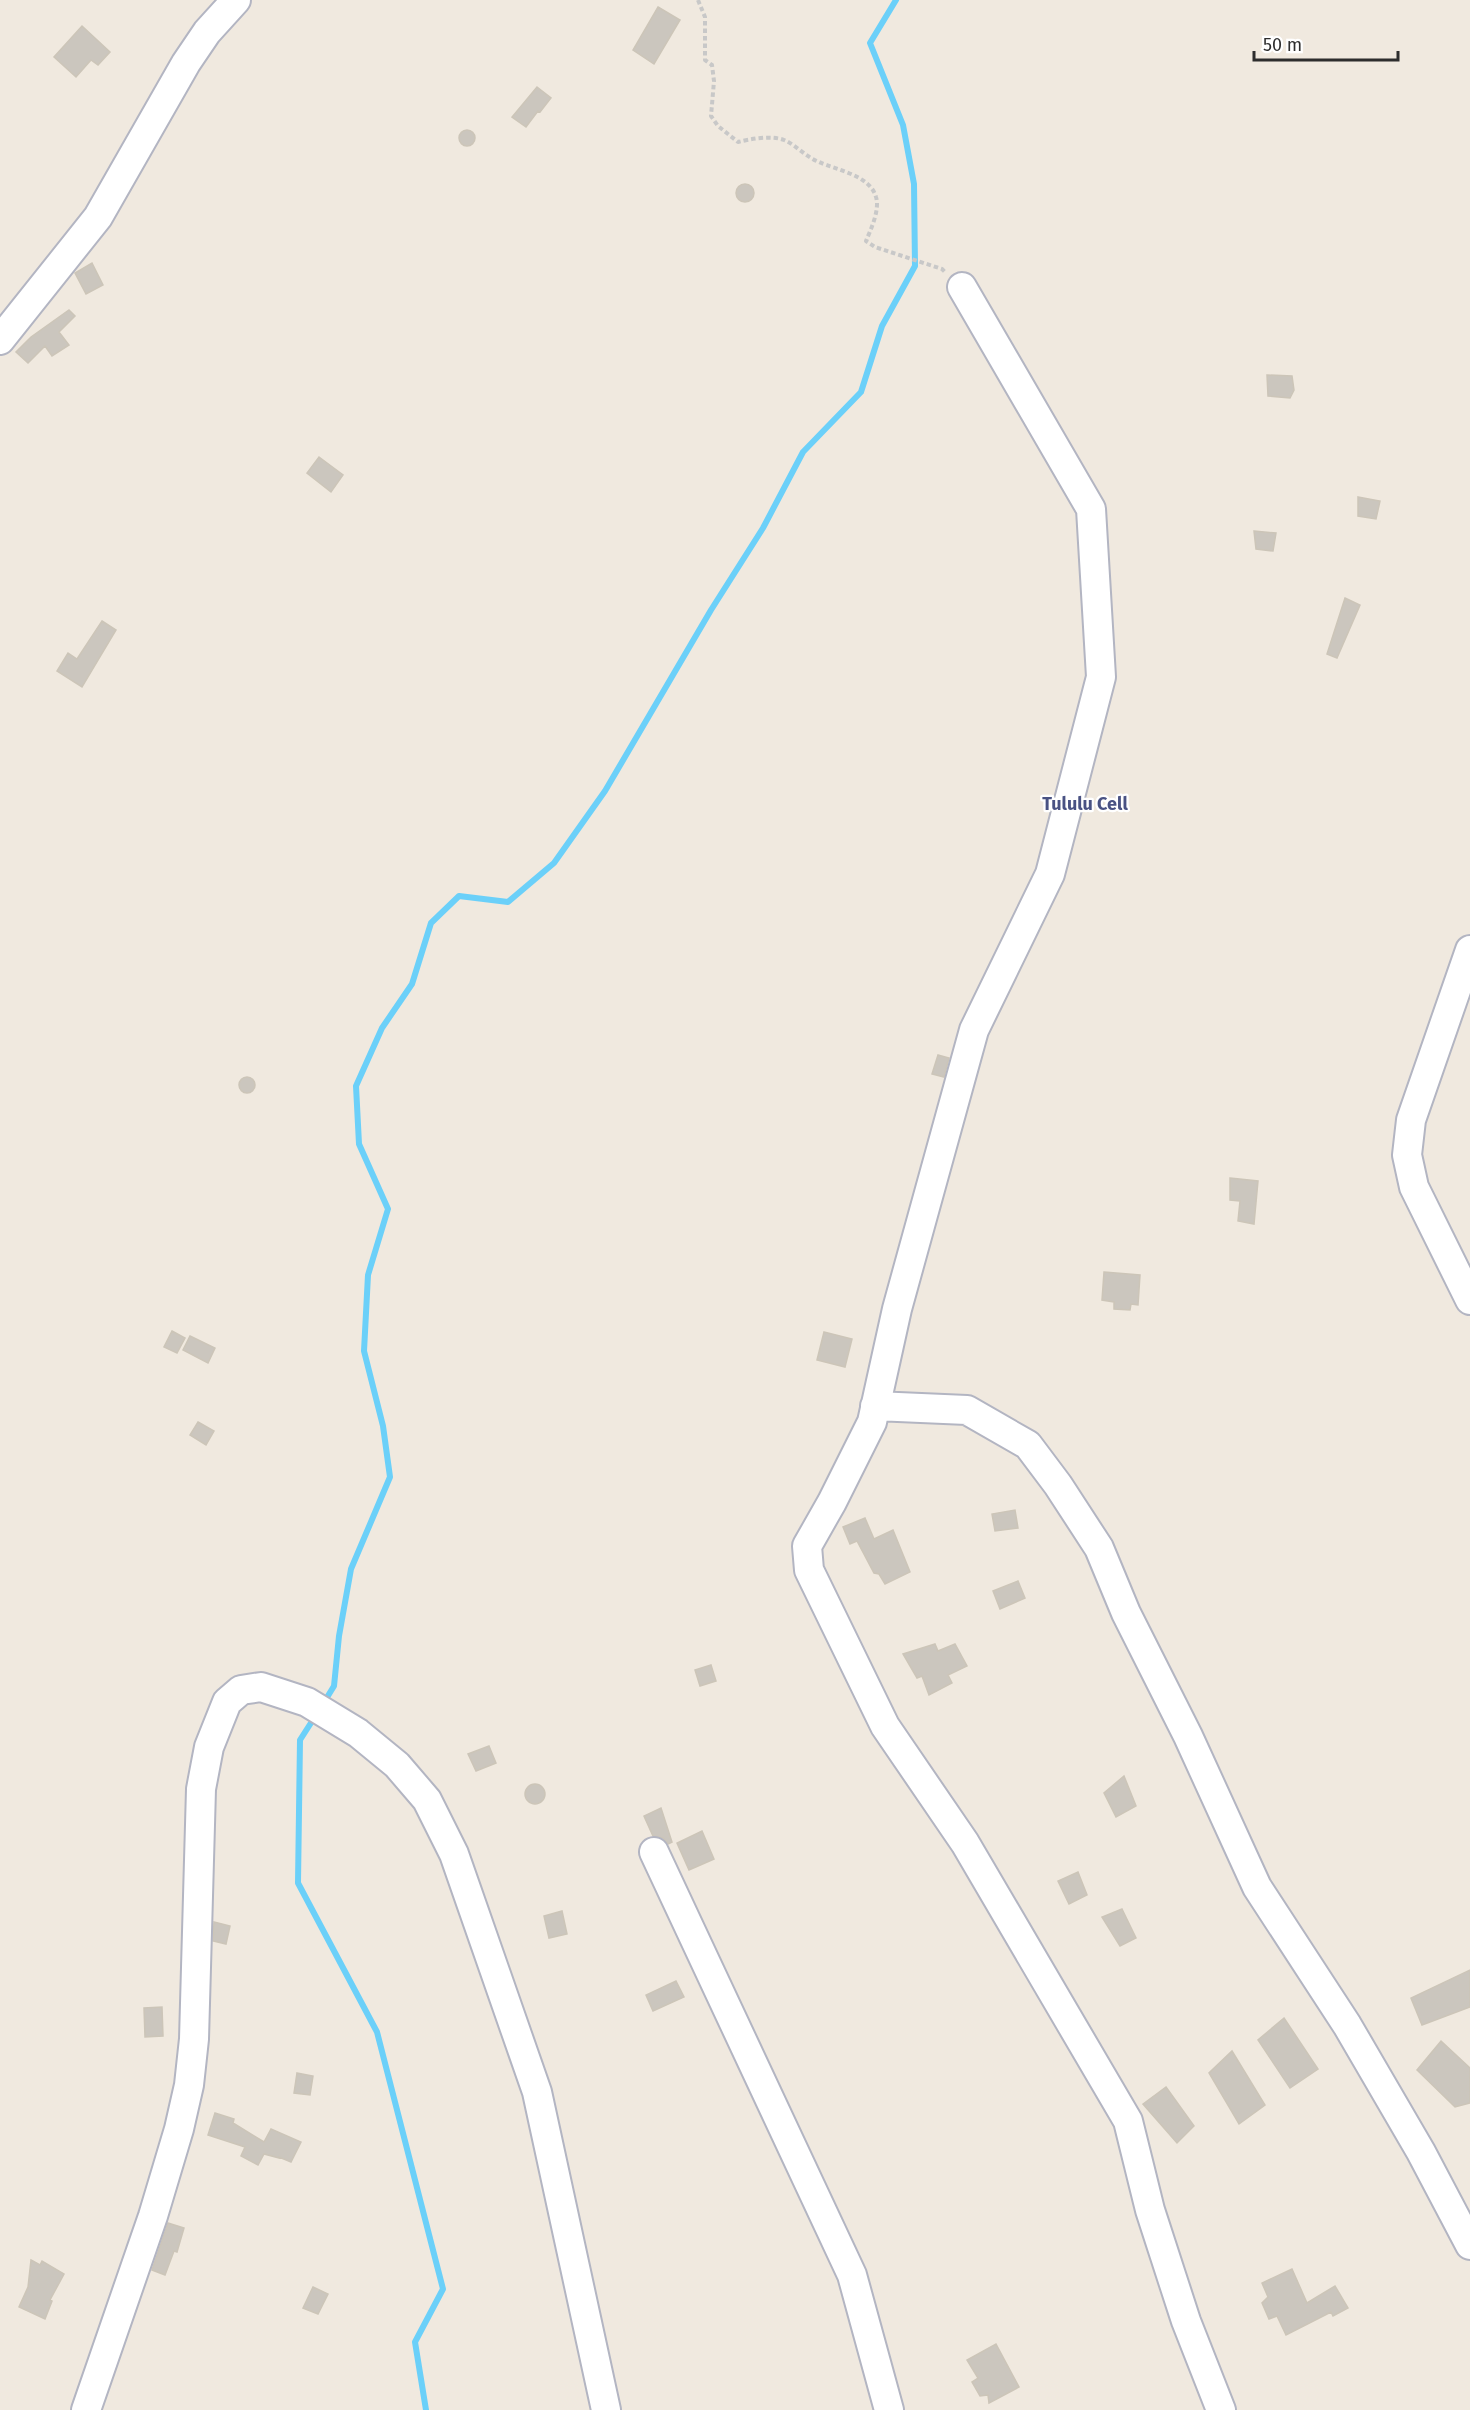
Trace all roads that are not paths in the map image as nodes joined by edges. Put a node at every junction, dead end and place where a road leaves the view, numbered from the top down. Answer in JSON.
{"nodes":[{"id":1,"x":236,"y":0,"type":"edge"},
{"id":2,"x":962,"y":287,"type":"dead end"},
{"id":3,"x":0,"y":340,"type":"edge"},
{"id":4,"x":1470,"y":950,"type":"edge"},
{"id":5,"x":1470,"y":1300,"type":"edge"},
{"id":6,"x":875,"y":1406,"type":"junction"},
{"id":7,"x":654,"y":1852,"type":"dead end"},
{"id":8,"x":1470,"y":2245,"type":"edge"},
{"id":9,"x":603,"y":2409,"type":"edge"},
{"id":10,"x":86,"y":2410,"type":"edge"},
{"id":11,"x":889,"y":2410,"type":"edge"},
{"id":12,"x":1221,"y":2410,"type":"edge"}],
"edges":[{"from":1,"to":3,"type":"street"},
{"from":2,"to":6,"type":"street"},
{"from":4,"to":5,"type":"street"},
{"from":6,"to":8,"type":"street"},
{"from":6,"to":12,"type":"street"},
{"from":7,"to":11,"type":"street"},
{"from":9,"to":10,"type":"street"}]}
